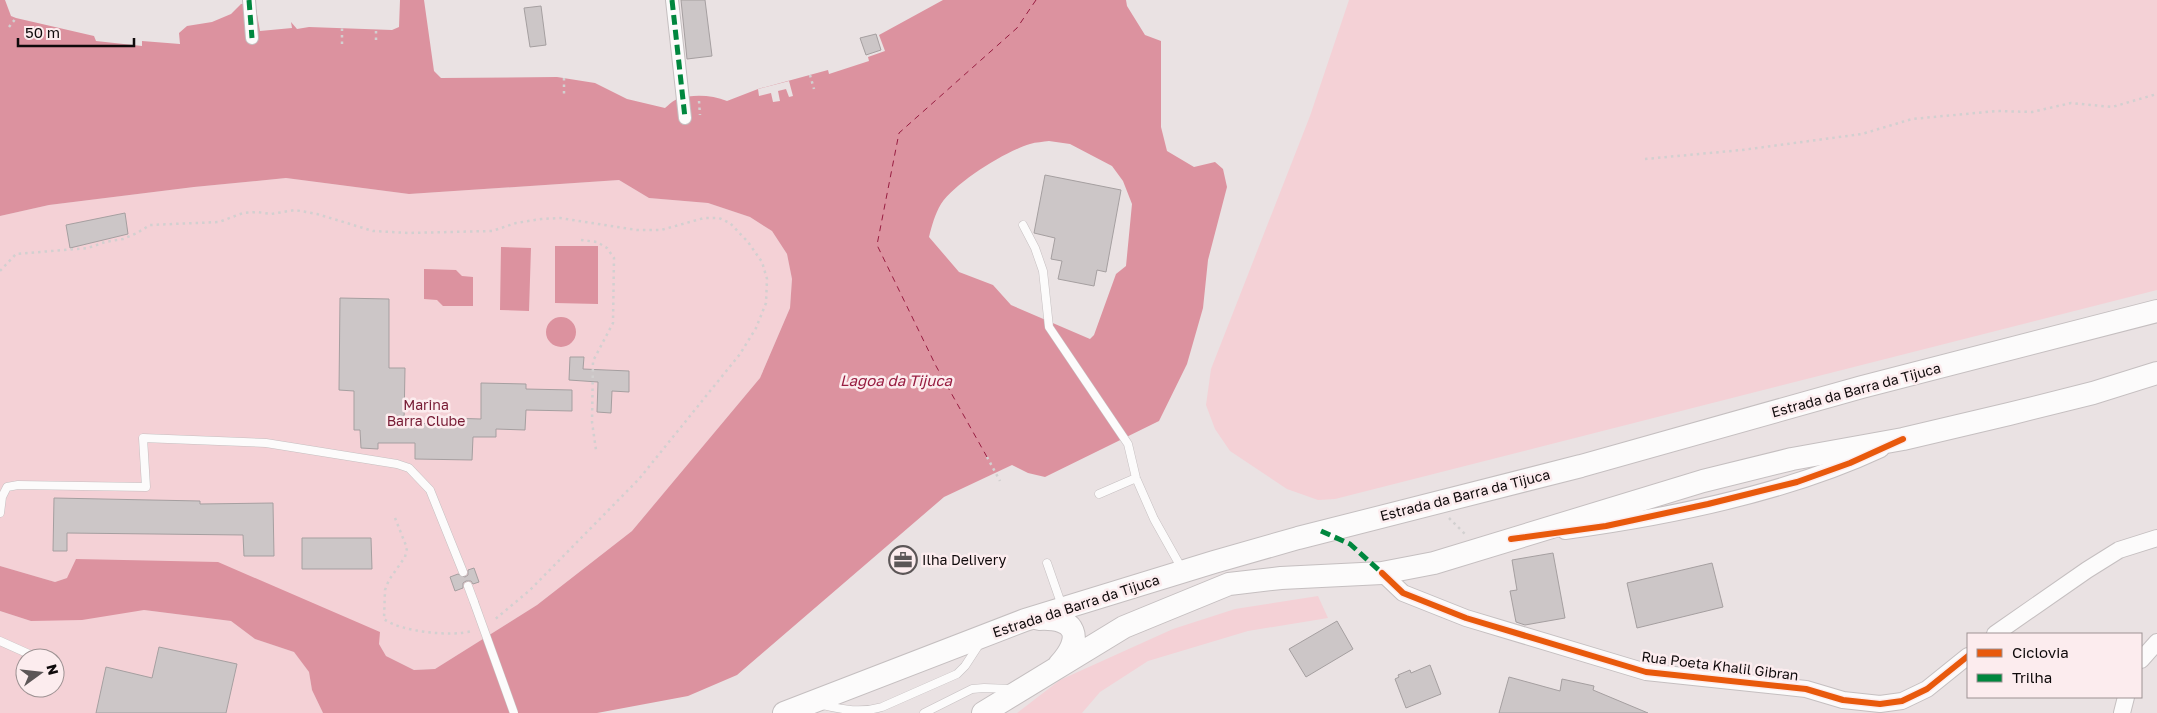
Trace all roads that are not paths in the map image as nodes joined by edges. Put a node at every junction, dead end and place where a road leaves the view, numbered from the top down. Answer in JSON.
{"nodes":[{"id":1,"x":249,"y":0,"type":"edge"},
{"id":2,"x":672,"y":0,"type":"edge"},
{"id":3,"x":252,"y":38,"type":"dead end"},
{"id":4,"x":685,"y":118,"type":"dead end"},
{"id":5,"x":1023,"y":225,"type":"dead end"},
{"id":6,"x":2157,"y":311,"type":"edge"},
{"id":7,"x":2157,"y":373,"type":"edge"},
{"id":8,"x":1136,"y":478,"type":"junction"},
{"id":9,"x":1099,"y":494,"type":"dead end"},
{"id":10,"x":0,"y":513,"type":"edge"},
{"id":11,"x":2157,"y":538,"type":"edge"},
{"id":12,"x":1047,"y":563,"type":"dead end"},
{"id":13,"x":1184,"y":571,"type":"junction"},
{"id":14,"x":463,"y":572,"type":"dead end"},
{"id":15,"x":1382,"y":573,"type":"junction"},
{"id":16,"x":468,"y":586,"type":"dead end"},
{"id":17,"x":1062,"y":608,"type":"junction"},
{"id":18,"x":1025,"y":620,"type":"junction"},
{"id":19,"x":1997,"y":633,"type":"edge"},
{"id":20,"x":983,"y":637,"type":"junction"},
{"id":21,"x":0,"y":641,"type":"edge"},
{"id":22,"x":2157,"y":642,"type":"edge"},
{"id":23,"x":16,"y":648,"type":"edge"},
{"id":24,"x":1967,"y":657,"type":"edge"},
{"id":25,"x":2142,"y":659,"type":"edge"},
{"id":26,"x":1055,"y":669,"type":"junction"},
{"id":27,"x":1020,"y":690,"type":"junction"},
{"id":28,"x":2126,"y":698,"type":"edge"},
{"id":29,"x":812,"y":702,"type":"junction"},
{"id":30,"x":1877,"y":708,"type":"edge"},
{"id":31,"x":848,"y":712,"type":"edge"},
{"id":32,"x":514,"y":713,"type":"edge"},
{"id":33,"x":784,"y":713,"type":"edge"},
{"id":34,"x":924,"y":713,"type":"edge"},
{"id":35,"x":983,"y":713,"type":"edge"},
{"id":36,"x":2122,"y":713,"type":"edge"}],
"edges":[{"from":1,"to":3,"type":"street"},
{"from":2,"to":4,"type":"street"},
{"from":5,"to":8,"type":"lane"},
{"from":6,"to":13,"type":"main road","name":"Estrada da Barra da Tijuca"},
{"from":7,"to":15,"type":"main road"},
{"from":8,"to":9,"type":"lane"},
{"from":8,"to":13,"type":"lane"},
{"from":10,"to":14,"type":"lane"},
{"from":11,"to":19,"type":"street"},
{"from":12,"to":17,"type":"lane"},
{"from":13,"to":17,"type":"main road","name":"Estrada da Barra da Tijuca"},
{"from":15,"to":26,"type":"main road"},
{"from":15,"to":30,"type":"street","name":"Rua Poeta Khalil Gibran"},
{"from":16,"to":32,"type":"lane","bridge":true},
{"from":17,"to":18,"type":"main road","name":"Estrada da Barra da Tijuca"},
{"from":18,"to":20,"type":"main road","name":"Estrada da Barra da Tijuca"},
{"from":18,"to":26,"type":"main road"},
{"from":20,"to":29,"type":"main road","name":"Estrada da Barra da Tijuca"},
{"from":20,"to":31,"type":"lane"},
{"from":21,"to":23,"type":"lane"},
{"from":22,"to":25,"type":"street"},
{"from":24,"to":30,"type":"street","name":"Rua Poeta Khalil Gibran"},
{"from":26,"to":27,"type":"main road"},
{"from":27,"to":34,"type":"lane"},
{"from":27,"to":35,"type":"main road"},
{"from":28,"to":36,"type":"street"},
{"from":29,"to":31,"type":"lane"},
{"from":29,"to":33,"type":"main road","name":"Estrada da Barra da Tijuca"}]}
